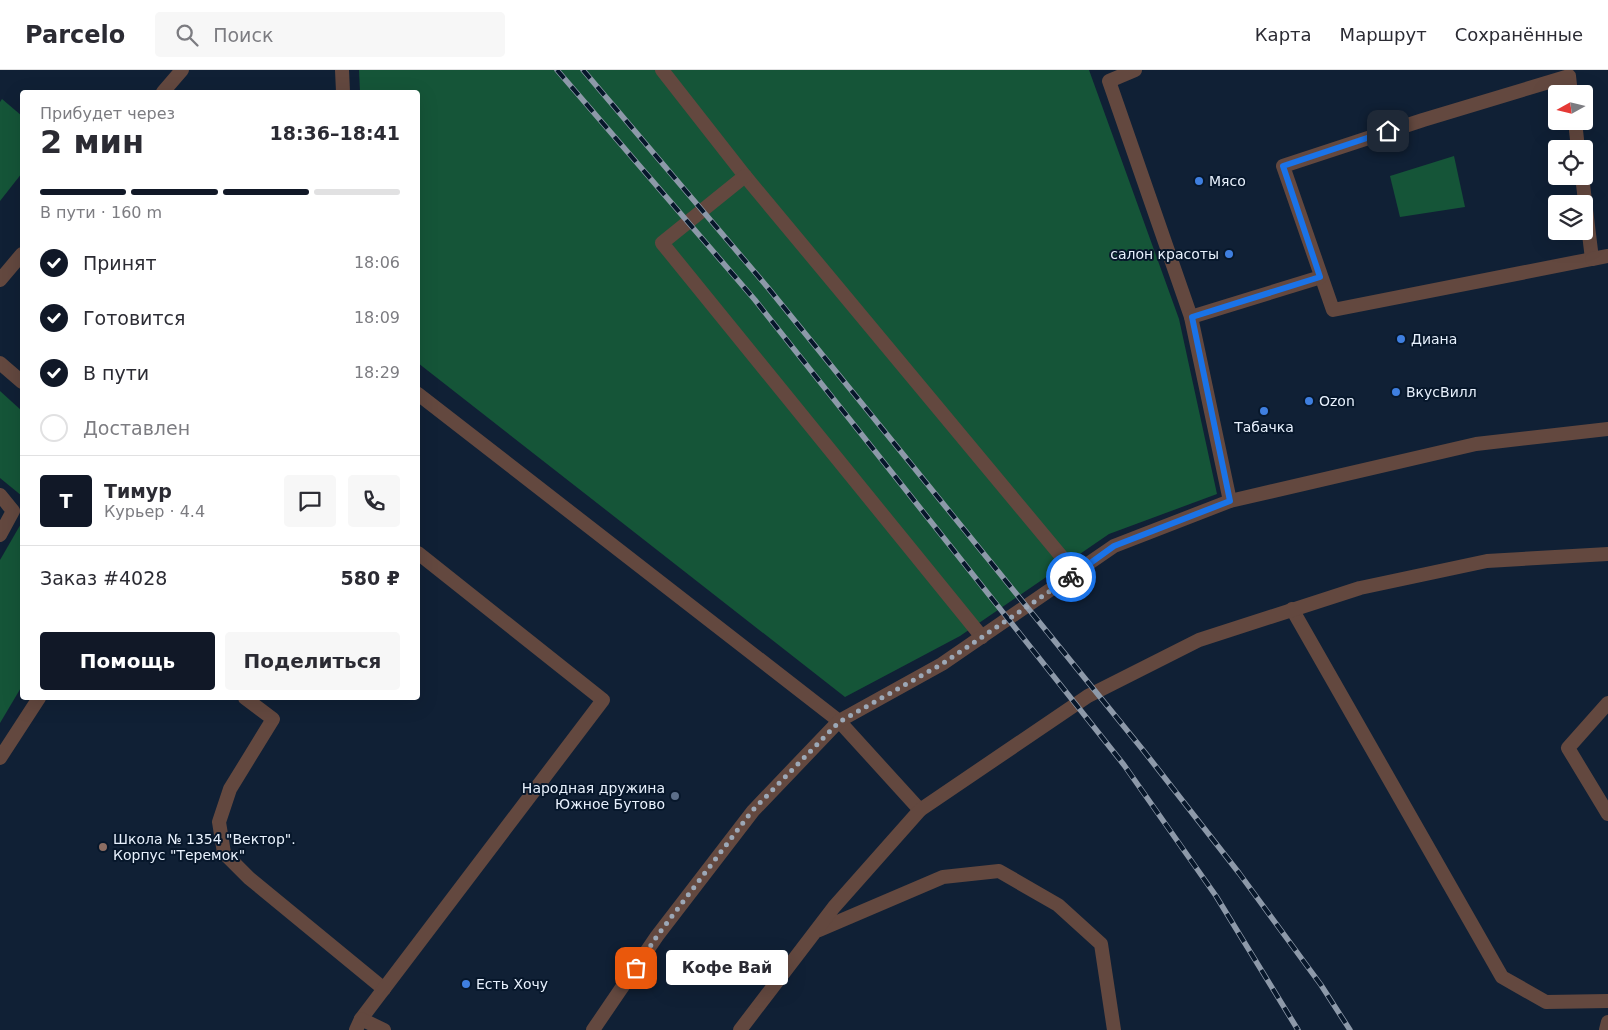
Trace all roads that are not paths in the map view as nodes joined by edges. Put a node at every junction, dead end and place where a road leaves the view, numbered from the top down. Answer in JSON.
{"nodes":[{"id":1,"x":182,"y":70,"type":"edge"},
{"id":2,"x":342,"y":70,"type":"edge"},
{"id":3,"x":662,"y":70,"type":"edge"},
{"id":4,"x":1135,"y":70,"type":"edge"},
{"id":5,"x":1569,"y":73,"type":"edge"},
{"id":6,"x":165,"y":90,"type":"edge"},
{"id":7,"x":343,"y":90,"type":"edge"},
{"id":8,"x":745,"y":176,"type":"junction"},
{"id":9,"x":1583,"y":185,"type":"edge"},
{"id":10,"x":20,"y":256,"type":"edge"},
{"id":11,"x":1608,"y":256,"type":"edge"},
{"id":12,"x":1592,"y":258,"type":"junction"},
{"id":13,"x":1320,"y":277,"type":"junction"},
{"id":14,"x":0,"y":280,"type":"edge"},
{"id":15,"x":1192,"y":317,"type":"junction"},
{"id":16,"x":0,"y":363,"type":"edge"},
{"id":17,"x":20,"y":380,"type":"edge"},
{"id":18,"x":420,"y":396,"type":"edge"},
{"id":19,"x":1608,"y":429,"type":"edge"},
{"id":20,"x":0,"y":495,"type":"edge"},
{"id":21,"x":1230,"y":501,"type":"junction"},
{"id":22,"x":0,"y":535,"type":"edge"},
{"id":23,"x":1608,"y":554,"type":"edge"},
{"id":24,"x":420,"y":555,"type":"edge"},
{"id":25,"x":1076,"y":574,"type":"junction"},
{"id":26,"x":1292,"y":609,"type":"junction"},
{"id":27,"x":982,"y":637,"type":"junction"},
{"id":28,"x":38,"y":700,"type":"edge"},
{"id":29,"x":249,"y":700,"type":"edge"},
{"id":30,"x":1608,"y":703,"type":"edge"},
{"id":31,"x":839,"y":722,"type":"junction"},
{"id":32,"x":0,"y":758,"type":"edge"},
{"id":33,"x":920,"y":810,"type":"junction"},
{"id":34,"x":1608,"y":814,"type":"edge"},
{"id":35,"x":816,"y":931,"type":"junction"},
{"id":36,"x":384,"y":989,"type":"junction"},
{"id":37,"x":1608,"y":1001,"type":"edge"},
{"id":38,"x":1608,"y":1022,"type":"edge"},
{"id":39,"x":358,"y":1025,"type":"edge"},
{"id":40,"x":384,"y":1030,"type":"edge"},
{"id":41,"x":593,"y":1030,"type":"edge"},
{"id":42,"x":740,"y":1030,"type":"edge"},
{"id":43,"x":1114,"y":1030,"type":"edge"},
{"id":44,"x":1606,"y":1030,"type":"edge"}],
"edges":[{"from":1,"to":6,"type":"lane"},
{"from":2,"to":7,"type":"lane"},
{"from":3,"to":8,"type":"lane"},
{"from":4,"to":15,"type":"lane"},
{"from":5,"to":13,"type":"lane"},
{"from":8,"to":25,"type":"lane"},
{"from":8,"to":27,"type":"lane"},
{"from":9,"to":12,"type":"lane"},
{"from":10,"to":14,"type":"lane"},
{"from":11,"to":12,"type":"lane"},
{"from":12,"to":13,"type":"lane"},
{"from":13,"to":15,"type":"lane"},
{"from":15,"to":21,"type":"lane"},
{"from":16,"to":17,"type":"lane"},
{"from":18,"to":31,"type":"lane"},
{"from":19,"to":21,"type":"lane"},
{"from":20,"to":22,"type":"lane"},
{"from":21,"to":25,"type":"lane"},
{"from":23,"to":26,"type":"lane"},
{"from":24,"to":36,"type":"lane"},
{"from":25,"to":27,"type":"lane"},
{"from":26,"to":33,"type":"lane"},
{"from":26,"to":37,"type":"lane"},
{"from":27,"to":31,"type":"lane"},
{"from":28,"to":32,"type":"lane"},
{"from":29,"to":36,"type":"lane"},
{"from":30,"to":34,"type":"lane"},
{"from":31,"to":33,"type":"lane"},
{"from":31,"to":41,"type":"lane"},
{"from":33,"to":35,"type":"lane"},
{"from":35,"to":42,"type":"lane"},
{"from":35,"to":43,"type":"lane"},
{"from":36,"to":39,"type":"lane"},
{"from":38,"to":44,"type":"lane"},
{"from":39,"to":40,"type":"lane"}]}
